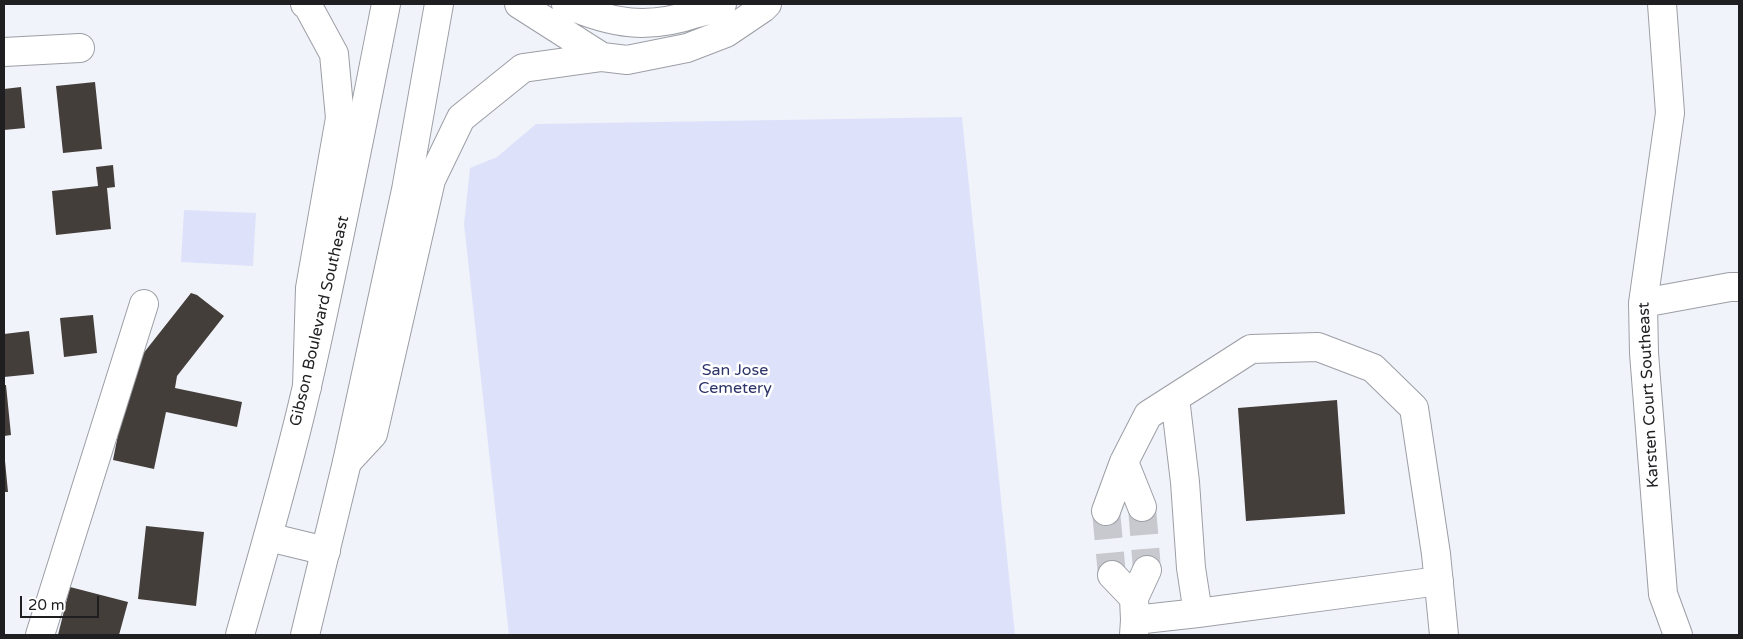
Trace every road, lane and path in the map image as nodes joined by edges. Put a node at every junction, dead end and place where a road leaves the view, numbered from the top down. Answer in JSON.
{"nodes":[{"id":1,"x":305,"y":4,"type":"edge"},
{"id":2,"x":386,"y":4,"type":"edge"},
{"id":3,"x":439,"y":4,"type":"edge"},
{"id":4,"x":519,"y":4,"type":"edge"},
{"id":5,"x":566,"y":4,"type":"edge"},
{"id":6,"x":722,"y":4,"type":"edge"},
{"id":7,"x":767,"y":4,"type":"edge"},
{"id":8,"x":1662,"y":4,"type":"edge"},
{"id":9,"x":80,"y":48,"type":"dead end"},
{"id":10,"x":4,"y":52,"type":"edge"},
{"id":11,"x":602,"y":57,"type":"junction"},
{"id":12,"x":1739,"y":287,"type":"edge"},
{"id":13,"x":1643,"y":303,"type":"junction"},
{"id":14,"x":144,"y":304,"type":"dead end"},
{"id":15,"x":307,"y":387,"type":"junction"},
{"id":16,"x":1174,"y":398,"type":"junction"},
{"id":17,"x":347,"y":462,"type":"junction"},
{"id":18,"x":1124,"y":462,"type":"junction"},
{"id":19,"x":1142,"y":507,"type":"tunnel mouth"},
{"id":20,"x":1106,"y":511,"type":"tunnel mouth"},
{"id":21,"x":268,"y":537,"type":"junction"},
{"id":22,"x":326,"y":551,"type":"junction"},
{"id":23,"x":1147,"y":570,"type":"tunnel mouth"},
{"id":24,"x":1112,"y":575,"type":"tunnel mouth"},
{"id":25,"x":1439,"y":581,"type":"junction"},
{"id":26,"x":1198,"y":613,"type":"junction"},
{"id":27,"x":1134,"y":618,"type":"edge"},
{"id":28,"x":40,"y":635,"type":"edge"},
{"id":29,"x":240,"y":635,"type":"edge"},
{"id":30,"x":305,"y":635,"type":"edge"},
{"id":31,"x":1444,"y":635,"type":"edge"},
{"id":32,"x":1678,"y":635,"type":"edge"}],
"edges":[{"from":1,"to":15,"type":"main road"},
{"from":2,"to":15,"type":"main road","name":"Gibson Boulevard Southeast"},
{"from":3,"to":17,"type":"main road"},
{"from":4,"to":11,"type":"main road"},
{"from":5,"to":6,"type":"main road"},
{"from":7,"to":11,"type":"main road"},
{"from":8,"to":13,"type":"main road","name":"Karsten Court Southeast"},
{"from":9,"to":10,"type":"main road"},
{"from":11,"to":17,"type":"main road"},
{"from":12,"to":13,"type":"main road"},
{"from":13,"to":32,"type":"main road","name":"Karsten Court Southeast"},
{"from":14,"to":28,"type":"main road"},
{"from":15,"to":21,"type":"main road","name":"Gibson Boulevard Southeast"},
{"from":16,"to":18,"type":"main road"},
{"from":16,"to":25,"type":"main road"},
{"from":16,"to":26,"type":"main road"},
{"from":17,"to":22,"type":"main road"},
{"from":18,"to":19,"type":"main road"},
{"from":18,"to":20,"type":"main road"},
{"from":21,"to":22,"type":"main road"},
{"from":21,"to":29,"type":"main road","name":"Gibson Boulevard Southeast"},
{"from":22,"to":30,"type":"main road"},
{"from":23,"to":27,"type":"main road"},
{"from":24,"to":27,"type":"main road"},
{"from":25,"to":26,"type":"main road"},
{"from":25,"to":31,"type":"main road"},
{"from":26,"to":27,"type":"main road"}]}
